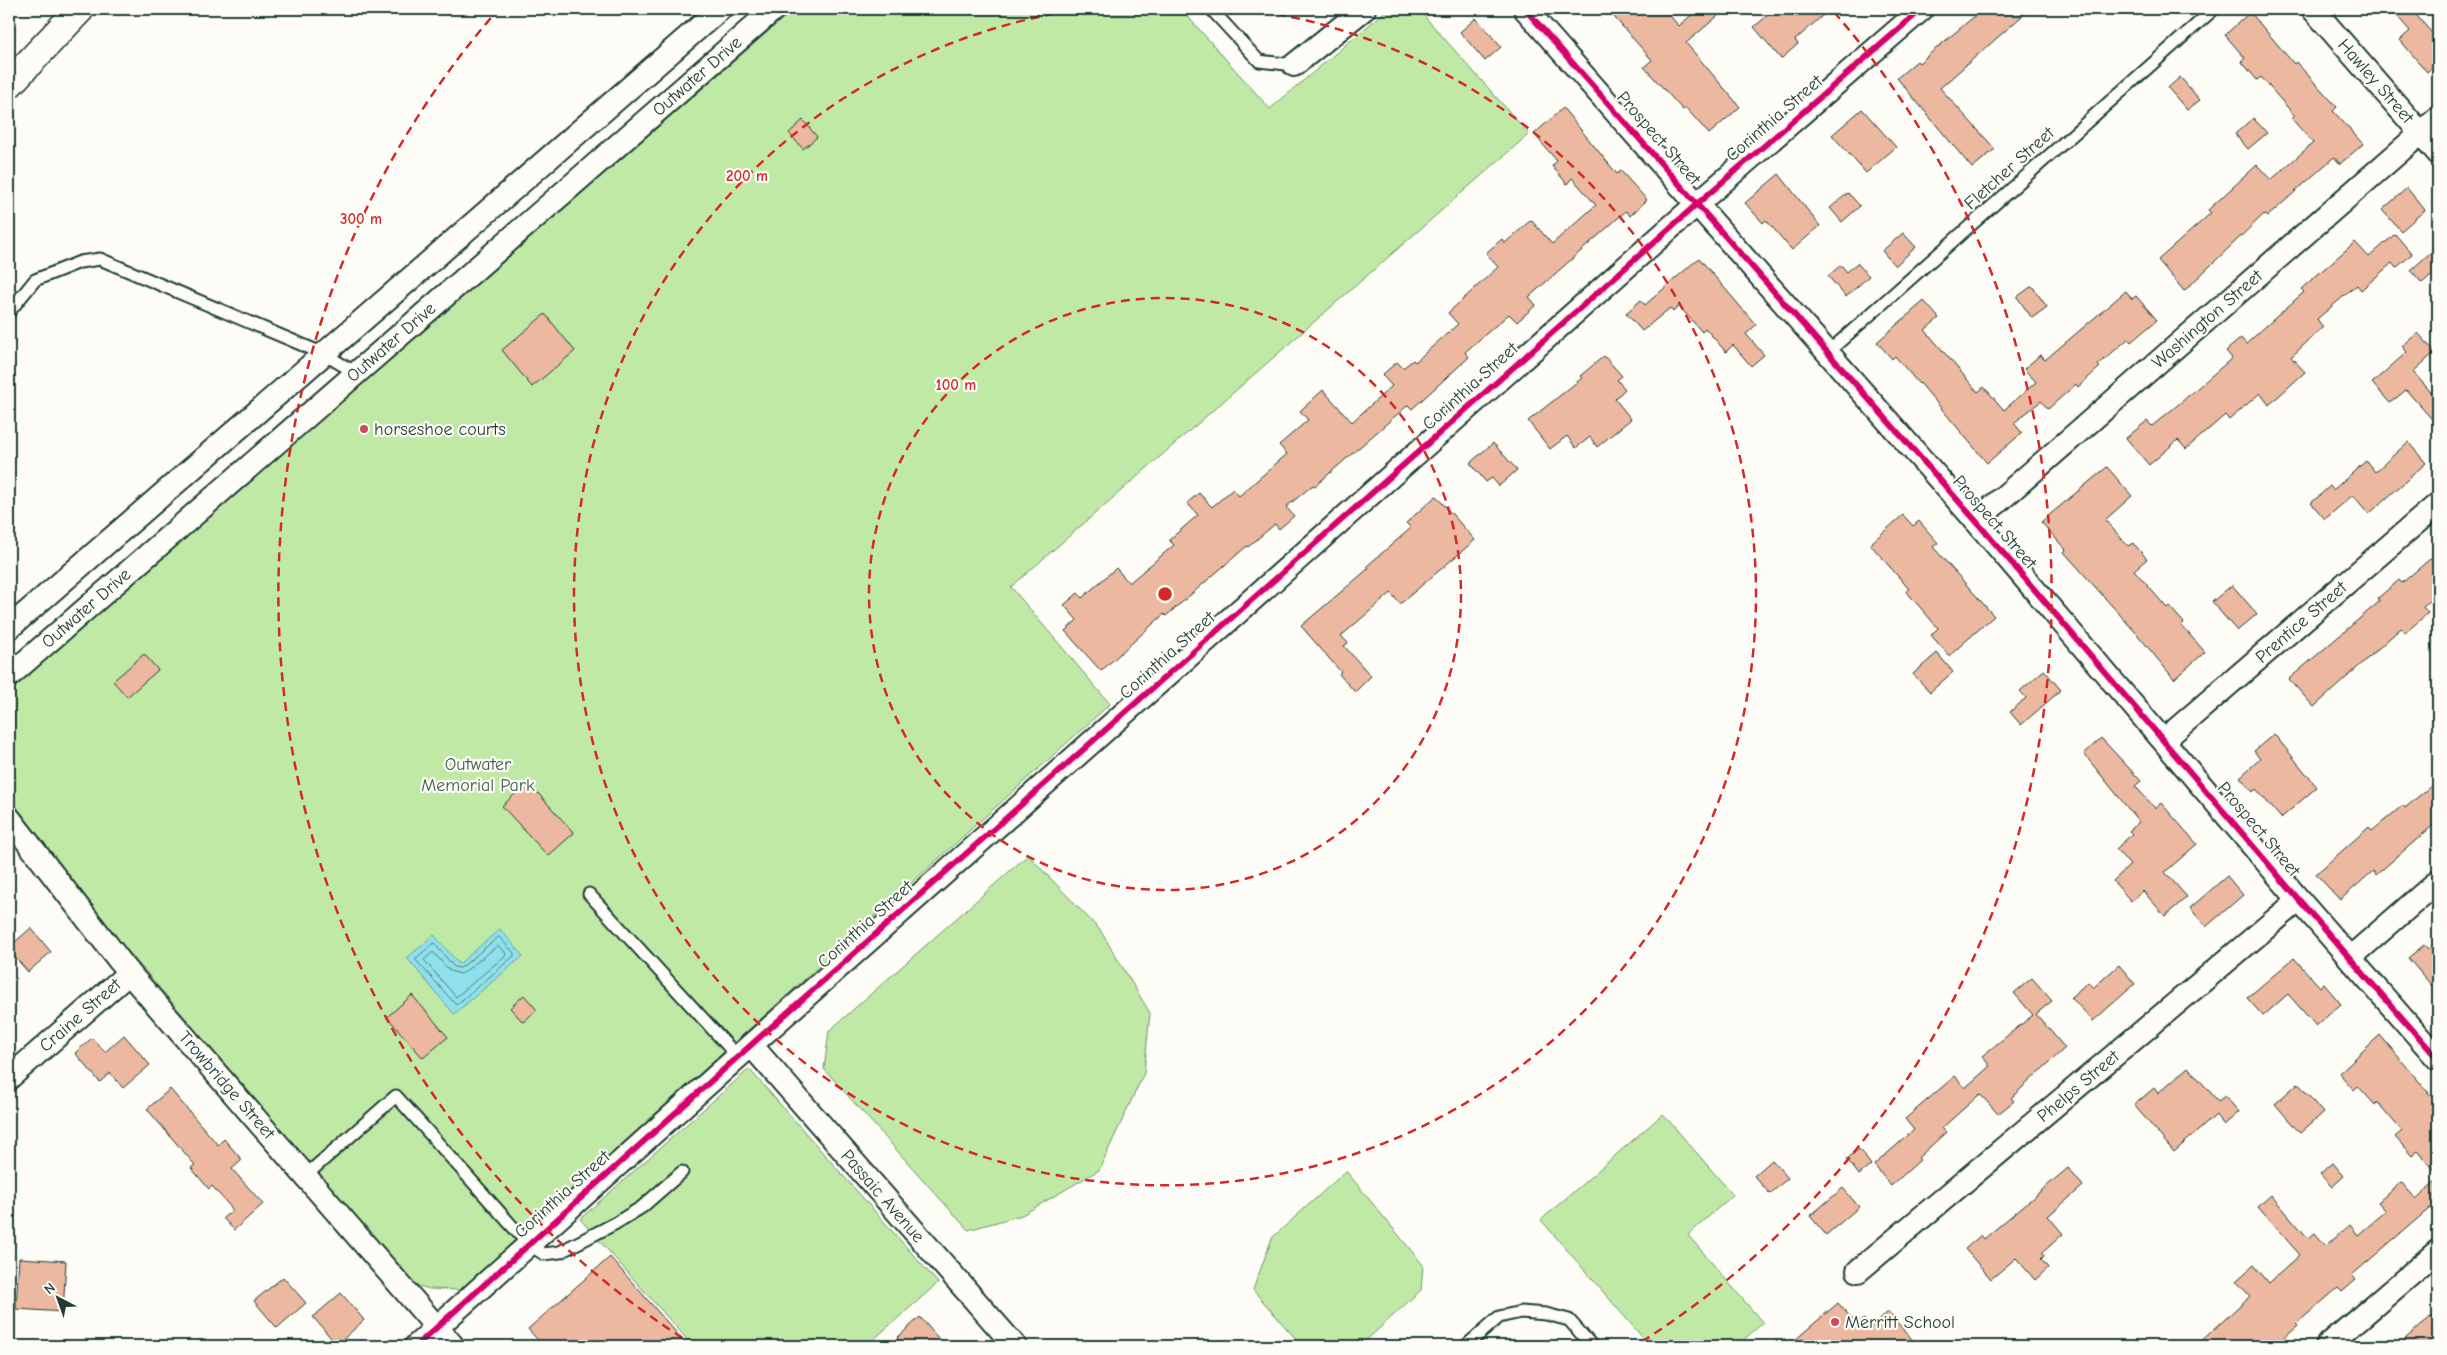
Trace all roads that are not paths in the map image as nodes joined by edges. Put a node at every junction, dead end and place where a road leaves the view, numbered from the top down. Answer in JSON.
{"nodes":[{"id":1,"x":80,"y":9,"type":"edge"},
{"id":2,"x":720,"y":9,"type":"edge"},
{"id":3,"x":774,"y":9,"type":"edge"},
{"id":4,"x":1212,"y":9,"type":"edge"},
{"id":5,"x":1364,"y":9,"type":"edge"},
{"id":6,"x":1525,"y":9,"type":"edge"},
{"id":7,"x":1922,"y":9,"type":"edge"},
{"id":8,"x":2214,"y":9,"type":"edge"},
{"id":9,"x":2313,"y":9,"type":"edge"},
{"id":10,"x":1294,"y":65,"type":"joint"},
{"id":11,"x":9,"y":84,"type":"edge"},
{"id":12,"x":2438,"y":118,"type":"edge"},
{"id":13,"x":2421,"y":132,"type":"junction"},
{"id":14,"x":2438,"y":153,"type":"edge"},
{"id":15,"x":1698,"y":204,"type":"junction"},
{"id":16,"x":9,"y":312,"type":"edge"},
{"id":17,"x":1827,"y":353,"type":"junction"},
{"id":18,"x":324,"y":354,"type":"junction"},
{"id":19,"x":356,"y":373,"type":"junction"},
{"id":20,"x":2438,"y":504,"type":"edge"},
{"id":21,"x":1976,"y":521,"type":"junction"},
{"id":22,"x":9,"y":628,"type":"edge"},
{"id":23,"x":9,"y":676,"type":"edge"},
{"id":24,"x":2164,"y":740,"type":"junction"},
{"id":25,"x":9,"y":818,"type":"edge"},
{"id":26,"x":2438,"y":881,"type":"edge"},
{"id":27,"x":589,"y":894,"type":"dead end"},
{"id":28,"x":2299,"y":900,"type":"junction"},
{"id":29,"x":2350,"y":958,"type":"junction"},
{"id":30,"x":129,"y":973,"type":"junction"},
{"id":31,"x":745,"y":1051,"type":"junction"},
{"id":32,"x":2438,"y":1058,"type":"edge"},
{"id":33,"x":9,"y":1078,"type":"edge"},
{"id":34,"x":682,"y":1172,"type":"dead end"},
{"id":35,"x":305,"y":1176,"type":"junction"},
{"id":36,"x":528,"y":1244,"type":"junction"},
{"id":37,"x":2438,"y":1251,"type":"edge"},
{"id":38,"x":1858,"y":1271,"type":"dead end"},
{"id":39,"x":436,"y":1327,"type":"junction"},
{"id":40,"x":416,"y":1346,"type":"edge"},
{"id":41,"x":453,"y":1346,"type":"edge"},
{"id":42,"x":1015,"y":1346,"type":"edge"},
{"id":43,"x":1466,"y":1346,"type":"edge"},
{"id":44,"x":1592,"y":1346,"type":"edge"},
{"id":45,"x":2328,"y":1346,"type":"edge"}],
"edges":[{"from":1,"to":11,"type":"street"},
{"from":2,"to":18,"type":"street","name":"Outwater Drive"},
{"from":3,"to":19,"type":"street","name":"Outwater Drive"},
{"from":4,"to":10,"type":"lane"},
{"from":5,"to":10,"type":"street"},
{"from":6,"to":15,"type":"street","name":"Prospect Street"},
{"from":7,"to":15,"type":"street","name":"Corinthia Street"},
{"from":8,"to":17,"type":"lane","name":"Fletcher Street"},
{"from":9,"to":13,"type":"street","name":"Hawley Street"},
{"from":12,"to":13,"type":"street","name":"Washington Street"},
{"from":13,"to":14,"type":"street","name":"Hawley Street"},
{"from":13,"to":21,"type":"street","name":"Washington Street"},
{"from":15,"to":17,"type":"street","name":"Prospect Street"},
{"from":15,"to":31,"type":"street","name":"Corinthia Street"},
{"from":16,"to":18,"type":"lane"},
{"from":17,"to":21,"type":"street","name":"Prospect Street"},
{"from":18,"to":19,"type":"lane"},
{"from":18,"to":22,"type":"street","name":"Outwater Drive"},
{"from":19,"to":23,"type":"street","name":"Outwater Drive"},
{"from":20,"to":24,"type":"street","name":"Prentice Street"},
{"from":21,"to":24,"type":"street","name":"Prospect Street"},
{"from":24,"to":28,"type":"street","name":"Prospect Street"},
{"from":25,"to":30,"type":"street","name":"Trowbridge Street"},
{"from":26,"to":29,"type":"street"},
{"from":27,"to":31,"type":"lane"},
{"from":28,"to":29,"type":"street","name":"Prospect Street"},
{"from":28,"to":38,"type":"street","name":"Phelps Street"},
{"from":29,"to":32,"type":"street","name":"Prospect Street"},
{"from":30,"to":33,"type":"street","name":"Craine Street"},
{"from":30,"to":35,"type":"street","name":"Trowbridge Street"},
{"from":31,"to":36,"type":"street","name":"Corinthia Street"},
{"from":31,"to":42,"type":"street","name":"Passaic Avenue"},
{"from":34,"to":36,"type":"lane"},
{"from":35,"to":36,"type":"lane"},
{"from":35,"to":39,"type":"street","name":"Trowbridge Street"},
{"from":36,"to":39,"type":"street","name":"Corinthia Street"},
{"from":37,"to":45,"type":"street"},
{"from":39,"to":40,"type":"street","name":"Corinthia Street"},
{"from":39,"to":41,"type":"street","name":"Trowbridge Street"},
{"from":43,"to":44,"type":"lane"}]}
